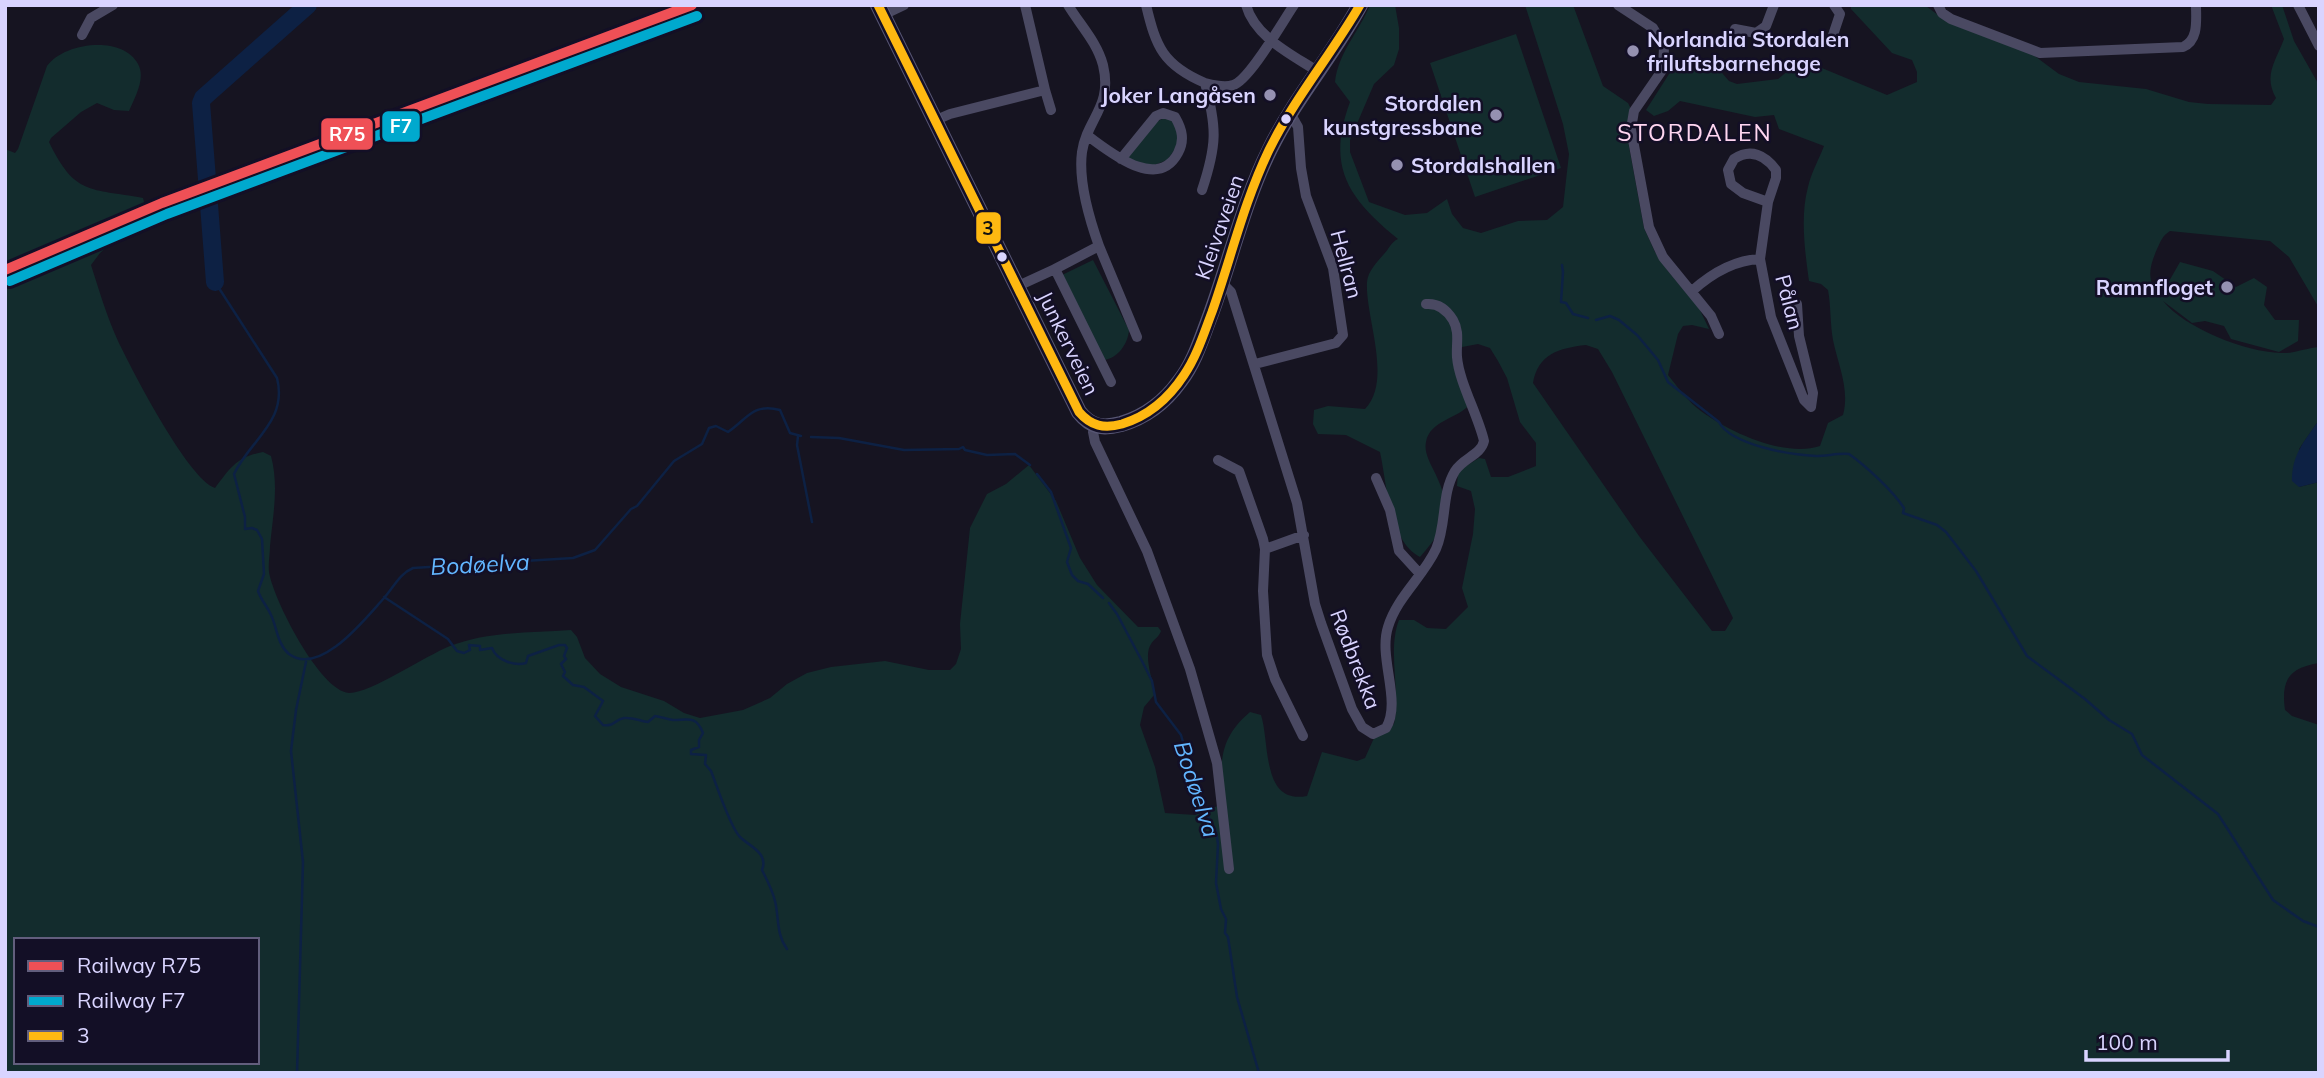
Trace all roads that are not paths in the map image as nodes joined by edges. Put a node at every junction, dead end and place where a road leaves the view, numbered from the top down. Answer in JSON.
{"nodes":[{"id":1,"x":113,"y":5,"type":"edge"},
{"id":2,"x":904,"y":5,"type":"edge"},
{"id":3,"x":1025,"y":5,"type":"edge"},
{"id":4,"x":1068,"y":5,"type":"edge"},
{"id":5,"x":1146,"y":5,"type":"edge"},
{"id":6,"x":1246,"y":5,"type":"edge"},
{"id":7,"x":1294,"y":5,"type":"edge"},
{"id":8,"x":1360,"y":5,"type":"edge"},
{"id":9,"x":1618,"y":5,"type":"edge"},
{"id":10,"x":1774,"y":5,"type":"edge"},
{"id":11,"x":1834,"y":5,"type":"edge"},
{"id":12,"x":1938,"y":5,"type":"edge"},
{"id":13,"x":2196,"y":5,"type":"edge"},
{"id":14,"x":2298,"y":5,"type":"edge"},
{"id":15,"x":880,"y":10,"type":"edge"},
{"id":16,"x":1735,"y":29,"type":"dead end"},
{"id":17,"x":82,"y":35,"type":"dead end"},
{"id":18,"x":1832,"y":38,"type":"dead end"},
{"id":19,"x":1271,"y":40,"type":"junction"},
{"id":20,"x":2319,"y":46,"type":"edge"},
{"id":21,"x":1317,"y":71,"type":"junction"},
{"id":22,"x":1205,"y":83,"type":"junction"},
{"id":23,"x":1045,"y":90,"type":"junction"},
{"id":24,"x":1051,"y":110,"type":"dead end"},
{"id":25,"x":1290,"y":113,"type":"junction"},
{"id":26,"x":936,"y":120,"type":"junction"},
{"id":27,"x":1088,"y":136,"type":"junction"},
{"id":28,"x":1121,"y":159,"type":"junction"},
{"id":29,"x":1202,"y":190,"type":"dead end"},
{"id":30,"x":1768,"y":202,"type":"junction"},
{"id":31,"x":1100,"y":246,"type":"junction"},
{"id":32,"x":1760,"y":259,"type":"junction"},
{"id":33,"x":1055,"y":269,"type":"junction"},
{"id":34,"x":1222,"y":283,"type":"junction"},
{"id":35,"x":1018,"y":286,"type":"junction"},
{"id":36,"x":1692,"y":291,"type":"junction"},
{"id":37,"x":1426,"y":304,"type":"dead end"},
{"id":38,"x":1797,"y":304,"type":"dead end"},
{"id":39,"x":1719,"y":334,"type":"dead end"},
{"id":40,"x":1137,"y":337,"type":"dead end"},
{"id":41,"x":1255,"y":364,"type":"junction"},
{"id":42,"x":1111,"y":382,"type":"dead end"},
{"id":43,"x":1095,"y":427,"type":"junction"},
{"id":44,"x":1218,"y":460,"type":"dead end"},
{"id":45,"x":1376,"y":478,"type":"dead end"},
{"id":46,"x":1304,"y":535,"type":"junction"},
{"id":47,"x":1265,"y":549,"type":"junction"},
{"id":48,"x":1420,"y":574,"type":"junction"},
{"id":49,"x":1303,"y":736,"type":"dead end"},
{"id":50,"x":1229,"y":869,"type":"dead end"}],
"edges":[{"from":1,"to":17,"type":"street"},
{"from":2,"to":15,"type":"street"},
{"from":3,"to":23,"type":"street"},
{"from":4,"to":27,"type":"street"},
{"from":5,"to":22,"type":"street"},
{"from":6,"to":19,"type":"street"},
{"from":7,"to":19,"type":"street"},
{"from":8,"to":21,"type":"street","name":"Kleivaveien"},
{"from":9,"to":36,"type":"street"},
{"from":10,"to":16,"type":"street"},
{"from":11,"to":18,"type":"street"},
{"from":12,"to":13,"type":"street"},
{"from":14,"to":20,"type":"street"},
{"from":15,"to":26,"type":"street","name":"Junkerveien"},
{"from":19,"to":21,"type":"street"},
{"from":19,"to":22,"type":"street"},
{"from":21,"to":25,"type":"street","name":"Kleivaveien"},
{"from":22,"to":29,"type":"street"},
{"from":23,"to":24,"type":"street"},
{"from":23,"to":26,"type":"street"},
{"from":25,"to":34,"type":"street","name":"Kleivaveien"},
{"from":25,"to":41,"type":"street","name":"Hellran"},
{"from":26,"to":35,"type":"street","name":"Junkerveien"},
{"from":27,"to":28,"type":"street"},
{"from":27,"to":31,"type":"street"},
{"from":28,"to":28,"type":"street"},
{"from":30,"to":30,"type":"street","name":"Pålan"},
{"from":30,"to":32,"type":"street","name":"Pålan"},
{"from":31,"to":33,"type":"street"},
{"from":31,"to":40,"type":"street"},
{"from":32,"to":36,"type":"street"},
{"from":32,"to":38,"type":"street","name":"Pålan"},
{"from":33,"to":35,"type":"street"},
{"from":33,"to":42,"type":"street"},
{"from":34,"to":41,"type":"street","name":"Rødbrekka"},
{"from":34,"to":43,"type":"street","name":"Kleivaveien"},
{"from":35,"to":43,"type":"street","name":"Junkerveien"},
{"from":36,"to":39,"type":"street"},
{"from":37,"to":48,"type":"street","name":"Rødbrekka"},
{"from":41,"to":46,"type":"street","name":"Rødbrekka"},
{"from":43,"to":50,"type":"street","name":"Junkerveien"},
{"from":44,"to":47,"type":"street"},
{"from":45,"to":48,"type":"street"},
{"from":46,"to":47,"type":"street"},
{"from":46,"to":48,"type":"street","name":"Rødbrekka"},
{"from":47,"to":49,"type":"street"}]}
